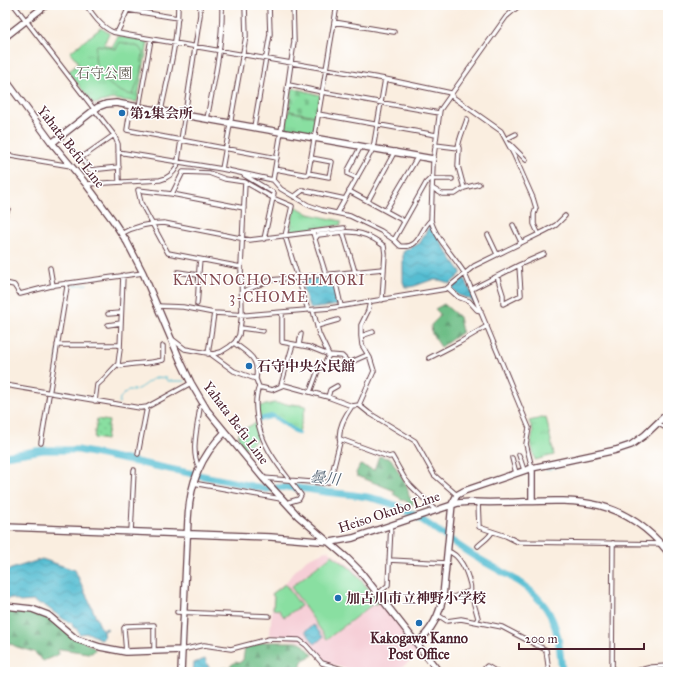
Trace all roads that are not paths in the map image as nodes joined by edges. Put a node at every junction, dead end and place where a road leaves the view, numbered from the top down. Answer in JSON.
{"nodes":[{"id":1,"x":14,"y":5,"type":"edge"},
{"id":2,"x":46,"y":5,"type":"edge"},
{"id":3,"x":86,"y":5,"type":"edge"},
{"id":4,"x":130,"y":5,"type":"edge"},
{"id":5,"x":178,"y":5,"type":"edge"},
{"id":6,"x":200,"y":5,"type":"edge"},
{"id":7,"x":222,"y":5,"type":"edge"},
{"id":8,"x":245,"y":5,"type":"edge"},
{"id":9,"x":269,"y":5,"type":"edge"},
{"id":10,"x":293,"y":5,"type":"edge"},
{"id":11,"x":337,"y":5,"type":"edge"},
{"id":12,"x":520,"y":5,"type":"edge"},
{"id":13,"x":128,"y":10,"type":"junction"},
{"id":14,"x":178,"y":18,"type":"junction"},
{"id":15,"x":26,"y":20,"type":"junction"},
{"id":16,"x":334,"y":22,"type":"junction"},
{"id":17,"x":394,"y":32,"type":"dead end"},
{"id":18,"x":118,"y":33,"type":"junction"},
{"id":19,"x":5,"y":36,"type":"edge"},
{"id":20,"x":151,"y":39,"type":"junction"},
{"id":21,"x":174,"y":43,"type":"junction"},
{"id":22,"x":196,"y":46,"type":"junction"},
{"id":23,"x":220,"y":50,"type":"junction"},
{"id":24,"x":242,"y":55,"type":"junction"},
{"id":25,"x":266,"y":59,"type":"junction"},
{"id":26,"x":291,"y":64,"type":"junction"},
{"id":27,"x":326,"y":70,"type":"junction"},
{"id":28,"x":5,"y":79,"type":"edge"},
{"id":29,"x":385,"y":79,"type":"junction"},
{"id":30,"x":288,"y":85,"type":"junction"},
{"id":31,"x":322,"y":92,"type":"junction"},
{"id":32,"x":450,"y":94,"type":"junction"},
{"id":33,"x":381,"y":102,"type":"junction"},
{"id":34,"x":131,"y":105,"type":"junction"},
{"id":35,"x":139,"y":107,"type":"junction"},
{"id":36,"x":95,"y":110,"type":"junction"},
{"id":37,"x":161,"y":110,"type":"junction"},
{"id":38,"x":439,"y":113,"type":"junction"},
{"id":39,"x":318,"y":114,"type":"junction"},
{"id":40,"x":185,"y":115,"type":"junction"},
{"id":41,"x":207,"y":119,"type":"junction"},
{"id":42,"x":467,"y":119,"type":"dead end"},
{"id":43,"x":231,"y":124,"type":"junction"},
{"id":44,"x":377,"y":125,"type":"junction"},
{"id":45,"x":254,"y":127,"type":"junction"},
{"id":46,"x":281,"y":132,"type":"junction"},
{"id":47,"x":516,"y":134,"type":"dead end"},
{"id":48,"x":114,"y":135,"type":"junction"},
{"id":49,"x":436,"y":135,"type":"junction"},
{"id":50,"x":314,"y":138,"type":"junction"},
{"id":51,"x":182,"y":140,"type":"junction"},
{"id":52,"x":507,"y":140,"type":"junction"},
{"id":53,"x":52,"y":143,"type":"junction"},
{"id":54,"x":434,"y":145,"type":"junction"},
{"id":55,"x":361,"y":146,"type":"junction"},
{"id":56,"x":227,"y":148,"type":"junction"},
{"id":57,"x":458,"y":148,"type":"junction"},
{"id":58,"x":373,"y":149,"type":"junction"},
{"id":59,"x":395,"y":151,"type":"junction"},
{"id":60,"x":118,"y":152,"type":"junction"},
{"id":61,"x":5,"y":155,"type":"edge"},
{"id":62,"x":418,"y":156,"type":"junction"},
{"id":63,"x":277,"y":158,"type":"junction"},
{"id":64,"x":310,"y":158,"type":"junction"},
{"id":65,"x":433,"y":159,"type":"junction"},
{"id":66,"x":526,"y":160,"type":"dead end"},
{"id":67,"x":178,"y":162,"type":"junction"},
{"id":68,"x":72,"y":166,"type":"junction"},
{"id":69,"x":118,"y":167,"type":"junction"},
{"id":70,"x":222,"y":169,"type":"junction"},
{"id":71,"x":275,"y":169,"type":"junction"},
{"id":72,"x":241,"y":173,"type":"junction"},
{"id":73,"x":308,"y":173,"type":"junction"},
{"id":74,"x":357,"y":178,"type":"junction"},
{"id":75,"x":432,"y":178,"type":"junction"},
{"id":76,"x":452,"y":179,"type":"dead end"},
{"id":77,"x":273,"y":180,"type":"junction"},
{"id":78,"x":119,"y":181,"type":"junction"},
{"id":79,"x":245,"y":182,"type":"junction"},
{"id":80,"x":86,"y":184,"type":"junction"},
{"id":81,"x":479,"y":184,"type":"dead end"},
{"id":82,"x":432,"y":188,"type":"junction"},
{"id":83,"x":464,"y":188,"type":"junction"},
{"id":84,"x":350,"y":191,"type":"junction"},
{"id":85,"x":172,"y":194,"type":"junction"},
{"id":86,"x":294,"y":197,"type":"junction"},
{"id":87,"x":273,"y":198,"type":"junction"},
{"id":88,"x":345,"y":199,"type":"junction"},
{"id":89,"x":368,"y":201,"type":"junction"},
{"id":90,"x":5,"y":208,"type":"edge"},
{"id":91,"x":244,"y":208,"type":"junction"},
{"id":92,"x":386,"y":210,"type":"junction"},
{"id":93,"x":337,"y":213,"type":"junction"},
{"id":94,"x":5,"y":216,"type":"edge"},
{"id":95,"x":565,"y":216,"type":"dead end"},
{"id":96,"x":432,"y":220,"type":"junction"},
{"id":97,"x":404,"y":221,"type":"junction"},
{"id":98,"x":152,"y":223,"type":"junction"},
{"id":99,"x":513,"y":225,"type":"dead end"},
{"id":100,"x":344,"y":230,"type":"junction"},
{"id":101,"x":313,"y":232,"type":"junction"},
{"id":102,"x":538,"y":233,"type":"junction"},
{"id":103,"x":121,"y":234,"type":"junction"},
{"id":104,"x":488,"y":235,"type":"dead end"},
{"id":105,"x":285,"y":236,"type":"junction"},
{"id":106,"x":243,"y":238,"type":"junction"},
{"id":107,"x":264,"y":239,"type":"junction"},
{"id":108,"x":315,"y":239,"type":"junction"},
{"id":109,"x":394,"y":240,"type":"junction"},
{"id":110,"x":521,"y":242,"type":"junction"},
{"id":111,"x":497,"y":254,"type":"junction"},
{"id":112,"x":544,"y":254,"type":"dead end"},
{"id":113,"x":536,"y":257,"type":"junction"},
{"id":114,"x":200,"y":260,"type":"junction"},
{"id":115,"x":538,"y":262,"type":"dead end"},
{"id":116,"x":518,"y":265,"type":"junction"},
{"id":117,"x":241,"y":267,"type":"junction"},
{"id":118,"x":50,"y":268,"type":"dead end"},
{"id":119,"x":383,"y":269,"type":"junction"},
{"id":120,"x":178,"y":272,"type":"dead end"},
{"id":121,"x":355,"y":272,"type":"junction"},
{"id":122,"x":143,"y":273,"type":"junction"},
{"id":123,"x":464,"y":274,"type":"junction"},
{"id":124,"x":123,"y":275,"type":"junction"},
{"id":125,"x":198,"y":275,"type":"junction"},
{"id":126,"x":326,"y":275,"type":"junction"},
{"id":127,"x":334,"y":275,"type":"junction"},
{"id":128,"x":498,"y":276,"type":"junction"},
{"id":129,"x":298,"y":278,"type":"junction"},
{"id":130,"x":5,"y":283,"type":"edge"},
{"id":131,"x":66,"y":283,"type":"junction"},
{"id":132,"x":53,"y":286,"type":"junction"},
{"id":133,"x":448,"y":288,"type":"junction"},
{"id":134,"x":472,"y":289,"type":"junction"},
{"id":135,"x":241,"y":292,"type":"junction"},
{"id":136,"x":382,"y":300,"type":"junction"},
{"id":137,"x":370,"y":302,"type":"junction"},
{"id":138,"x":197,"y":304,"type":"dead end"},
{"id":139,"x":157,"y":306,"type":"junction"},
{"id":140,"x":341,"y":306,"type":"junction"},
{"id":141,"x":308,"y":310,"type":"junction"},
{"id":142,"x":313,"y":310,"type":"junction"},
{"id":143,"x":481,"y":311,"type":"junction"},
{"id":144,"x":282,"y":312,"type":"junction"},
{"id":145,"x":121,"y":313,"type":"junction"},
{"id":146,"x":214,"y":313,"type":"junction"},
{"id":147,"x":108,"y":314,"type":"dead end"},
{"id":148,"x":242,"y":314,"type":"junction"},
{"id":149,"x":338,"y":320,"type":"dead end"},
{"id":150,"x":121,"y":323,"type":"junction"},
{"id":151,"x":108,"y":325,"type":"dead end"},
{"id":152,"x":317,"y":326,"type":"junction"},
{"id":153,"x":487,"y":326,"type":"junction"},
{"id":154,"x":241,"y":328,"type":"junction"},
{"id":155,"x":263,"y":331,"type":"dead end"},
{"id":156,"x":373,"y":332,"type":"dead end"},
{"id":157,"x":301,"y":334,"type":"dead end"},
{"id":158,"x":361,"y":336,"type":"junction"},
{"id":159,"x":171,"y":338,"type":"junction"},
{"id":160,"x":234,"y":343,"type":"junction"},
{"id":161,"x":293,"y":344,"type":"junction"},
{"id":162,"x":57,"y":345,"type":"junction"},
{"id":163,"x":119,"y":345,"type":"junction"},
{"id":164,"x":300,"y":345,"type":"junction"},
{"id":165,"x":163,"y":346,"type":"dead end"},
{"id":166,"x":210,"y":354,"type":"junction"},
{"id":167,"x":367,"y":354,"type":"junction"},
{"id":168,"x":329,"y":355,"type":"junction"},
{"id":169,"x":429,"y":358,"type":"dead end"},
{"id":170,"x":118,"y":364,"type":"junction"},
{"id":171,"x":256,"y":379,"type":"junction"},
{"id":172,"x":191,"y":383,"type":"junction"},
{"id":173,"x":5,"y":385,"type":"edge"},
{"id":174,"x":281,"y":385,"type":"junction"},
{"id":175,"x":337,"y":386,"type":"dead end"},
{"id":176,"x":259,"y":387,"type":"junction"},
{"id":177,"x":49,"y":392,"type":"junction"},
{"id":178,"x":310,"y":392,"type":"junction"},
{"id":179,"x":328,"y":397,"type":"junction"},
{"id":180,"x":95,"y":401,"type":"junction"},
{"id":181,"x":204,"y":404,"type":"junction"},
{"id":182,"x":352,"y":406,"type":"junction"},
{"id":183,"x":359,"y":406,"type":"junction"},
{"id":184,"x":147,"y":407,"type":"junction"},
{"id":185,"x":668,"y":412,"type":"edge"},
{"id":186,"x":657,"y":423,"type":"junction"},
{"id":187,"x":668,"y":429,"type":"edge"},
{"id":188,"x":225,"y":432,"type":"junction"},
{"id":189,"x":340,"y":439,"type":"junction"},
{"id":190,"x":41,"y":443,"type":"dead end"},
{"id":191,"x":138,"y":454,"type":"dead end"},
{"id":192,"x":519,"y":455,"type":"dead end"},
{"id":193,"x":512,"y":458,"type":"dead end"},
{"id":194,"x":199,"y":468,"type":"junction"},
{"id":195,"x":532,"y":468,"type":"junction"},
{"id":196,"x":134,"y":470,"type":"dead end"},
{"id":197,"x":524,"y":470,"type":"junction"},
{"id":198,"x":516,"y":473,"type":"junction"},
{"id":199,"x":263,"y":478,"type":"junction"},
{"id":200,"x":291,"y":480,"type":"junction"},
{"id":201,"x":193,"y":483,"type":"junction"},
{"id":202,"x":457,"y":495,"type":"junction"},
{"id":203,"x":281,"y":499,"type":"junction"},
{"id":204,"x":532,"y":501,"type":"junction"},
{"id":205,"x":478,"y":502,"type":"junction"},
{"id":206,"x":287,"y":504,"type":"junction"},
{"id":207,"x":452,"y":504,"type":"junction"},
{"id":208,"x":434,"y":510,"type":"junction"},
{"id":209,"x":390,"y":525,"type":"junction"},
{"id":210,"x":5,"y":527,"type":"edge"},
{"id":211,"x":131,"y":532,"type":"junction"},
{"id":212,"x":492,"y":532,"type":"junction"},
{"id":213,"x":187,"y":534,"type":"junction"},
{"id":214,"x":330,"y":542,"type":"junction"},
{"id":215,"x":613,"y":543,"type":"junction"},
{"id":216,"x":661,"y":543,"type":"junction"},
{"id":217,"x":668,"y":544,"type":"edge"},
{"id":218,"x":478,"y":546,"type":"dead end"},
{"id":219,"x":447,"y":550,"type":"junction"},
{"id":220,"x":668,"y":552,"type":"edge"},
{"id":221,"x":389,"y":560,"type":"junction"},
{"id":222,"x":446,"y":563,"type":"junction"},
{"id":223,"x":470,"y":591,"type":"junction"},
{"id":224,"x":378,"y":594,"type":"junction"},
{"id":225,"x":442,"y":601,"type":"junction"},
{"id":226,"x":5,"y":606,"type":"edge"},
{"id":227,"x":180,"y":612,"type":"junction"},
{"id":228,"x":438,"y":614,"type":"junction"},
{"id":229,"x":269,"y":616,"type":"dead end"},
{"id":230,"x":476,"y":622,"type":"junction"},
{"id":231,"x":417,"y":643,"type":"junction"},
{"id":232,"x":182,"y":650,"type":"junction"},
{"id":233,"x":154,"y":651,"type":"junction"},
{"id":234,"x":126,"y":652,"type":"junction"},
{"id":235,"x":668,"y":666,"type":"edge"},
{"id":236,"x":181,"y":672,"type":"edge"},
{"id":237,"x":351,"y":672,"type":"edge"},
{"id":238,"x":439,"y":672,"type":"edge"},
{"id":239,"x":481,"y":672,"type":"edge"},
{"id":240,"x":497,"y":672,"type":"edge"},
{"id":241,"x":549,"y":672,"type":"edge"},
{"id":242,"x":612,"y":672,"type":"edge"},
{"id":243,"x":632,"y":672,"type":"edge"}],
"edges":[{"from":1,"to":15,"type":"street"},
{"from":2,"to":15,"type":"main road"},
{"from":3,"to":18,"type":"street"},
{"from":4,"to":13,"type":"street"},
{"from":5,"to":14,"type":"street"},
{"from":6,"to":22,"type":"street"},
{"from":7,"to":23,"type":"street"},
{"from":8,"to":24,"type":"street"},
{"from":9,"to":25,"type":"street"},
{"from":10,"to":26,"type":"street"},
{"from":11,"to":16,"type":"street"},
{"from":12,"to":32,"type":"street"},
{"from":13,"to":14,"type":"street"},
{"from":13,"to":18,"type":"street"},
{"from":14,"to":21,"type":"street"},
{"from":15,"to":19,"type":"main road"},
{"from":15,"to":36,"type":"street"},
{"from":16,"to":17,"type":"street"},
{"from":16,"to":27,"type":"street"},
{"from":18,"to":20,"type":"street"},
{"from":20,"to":21,"type":"street"},
{"from":20,"to":35,"type":"street"},
{"from":21,"to":22,"type":"street"},
{"from":21,"to":37,"type":"street"},
{"from":22,"to":23,"type":"street"},
{"from":22,"to":40,"type":"street"},
{"from":23,"to":24,"type":"street"},
{"from":23,"to":41,"type":"street"},
{"from":24,"to":25,"type":"street"},
{"from":24,"to":43,"type":"street"},
{"from":25,"to":26,"type":"street"},
{"from":25,"to":45,"type":"street"},
{"from":26,"to":27,"type":"street"},
{"from":26,"to":30,"type":"street"},
{"from":27,"to":29,"type":"street"},
{"from":27,"to":31,"type":"street"},
{"from":28,"to":53,"type":"main road","name":"Yahata Befu Line"},
{"from":29,"to":32,"type":"street"},
{"from":29,"to":33,"type":"street"},
{"from":30,"to":31,"type":"street"},
{"from":30,"to":46,"type":"street"},
{"from":31,"to":33,"type":"street"},
{"from":31,"to":39,"type":"street"},
{"from":32,"to":38,"type":"street"},
{"from":32,"to":52,"type":"street"},
{"from":33,"to":38,"type":"street"},
{"from":33,"to":44,"type":"street"},
{"from":34,"to":35,"type":"main road"},
{"from":34,"to":36,"type":"main road"},
{"from":34,"to":51,"type":"street"},
{"from":35,"to":37,"type":"main road"},
{"from":36,"to":48,"type":"street"},
{"from":36,"to":53,"type":"main road"},
{"from":37,"to":40,"type":"main road"},
{"from":38,"to":49,"type":"street"},
{"from":39,"to":44,"type":"street"},
{"from":39,"to":50,"type":"street"},
{"from":40,"to":41,"type":"main road"},
{"from":40,"to":51,"type":"street"},
{"from":41,"to":43,"type":"main road"},
{"from":42,"to":57,"type":"street"},
{"from":43,"to":45,"type":"main road"},
{"from":43,"to":56,"type":"street"},
{"from":44,"to":49,"type":"street"},
{"from":44,"to":58,"type":"street"},
{"from":45,"to":46,"type":"main road"},
{"from":46,"to":50,"type":"main road"},
{"from":46,"to":63,"type":"street"},
{"from":47,"to":52,"type":"street"},
{"from":48,"to":60,"type":"street"},
{"from":48,"to":69,"type":"street"},
{"from":49,"to":54,"type":"street"},
{"from":50,"to":55,"type":"main road"},
{"from":50,"to":64,"type":"street"},
{"from":51,"to":56,"type":"street"},
{"from":51,"to":67,"type":"street"},
{"from":52,"to":66,"type":"street"},
{"from":52,"to":102,"type":"street"},
{"from":53,"to":68,"type":"main road","name":"Yahata Befu Line"},
{"from":54,"to":57,"type":"street"},
{"from":54,"to":65,"type":"street"},
{"from":55,"to":58,"type":"main road"},
{"from":55,"to":74,"type":"street"},
{"from":56,"to":63,"type":"street"},
{"from":56,"to":70,"type":"street"},
{"from":57,"to":83,"type":"street"},
{"from":58,"to":59,"type":"main road"},
{"from":58,"to":74,"type":"street"},
{"from":59,"to":62,"type":"main road"},
{"from":59,"to":89,"type":"street"},
{"from":60,"to":67,"type":"street"},
{"from":60,"to":69,"type":"street"},
{"from":61,"to":68,"type":"street"},
{"from":62,"to":65,"type":"main road"},
{"from":62,"to":92,"type":"street"},
{"from":63,"to":71,"type":"street"},
{"from":64,"to":73,"type":"street"},
{"from":64,"to":73,"type":"street"},
{"from":65,"to":75,"type":"street"},
{"from":67,"to":70,"type":"street"},
{"from":67,"to":78,"type":"street"},
{"from":68,"to":80,"type":"main road","name":"Yahata Befu Line"},
{"from":69,"to":78,"type":"street"},
{"from":70,"to":72,"type":"street"},
{"from":71,"to":73,"type":"street"},
{"from":71,"to":77,"type":"street"},
{"from":72,"to":77,"type":"street"},
{"from":72,"to":87,"type":"street"},
{"from":74,"to":84,"type":"street"},
{"from":75,"to":76,"type":"street"},
{"from":75,"to":82,"type":"street"},
{"from":75,"to":97,"type":"street"},
{"from":77,"to":86,"type":"street"},
{"from":78,"to":80,"type":"street"},
{"from":79,"to":85,"type":"street"},
{"from":79,"to":87,"type":"street"},
{"from":79,"to":91,"type":"street"},
{"from":80,"to":103,"type":"main road","name":"Yahata Befu Line"},
{"from":81,"to":83,"type":"street"},
{"from":82,"to":83,"type":"street"},
{"from":82,"to":96,"type":"street"},
{"from":84,"to":88,"type":"street"},
{"from":84,"to":89,"type":"street"},
{"from":85,"to":91,"type":"street"},
{"from":85,"to":98,"type":"street"},
{"from":86,"to":88,"type":"street"},
{"from":86,"to":93,"type":"street"},
{"from":87,"to":105,"type":"street"},
{"from":87,"to":107,"type":"street"},
{"from":88,"to":93,"type":"street"},
{"from":89,"to":92,"type":"street"},
{"from":90,"to":94,"type":"street"},
{"from":91,"to":106,"type":"street"},
{"from":92,"to":97,"type":"street"},
{"from":93,"to":109,"type":"street"},
{"from":95,"to":102,"type":"street"},
{"from":96,"to":109,"type":"street"},
{"from":96,"to":123,"type":"street"},
{"from":97,"to":109,"type":"street"},
{"from":98,"to":103,"type":"street"},
{"from":98,"to":106,"type":"street"},
{"from":98,"to":114,"type":"street"},
{"from":99,"to":110,"type":"street"},
{"from":100,"to":101,"type":"street"},
{"from":100,"to":108,"type":"street"},
{"from":100,"to":119,"type":"street"},
{"from":100,"to":121,"type":"street"},
{"from":101,"to":105,"type":"street"},
{"from":101,"to":108,"type":"street"},
{"from":102,"to":110,"type":"street"},
{"from":103,"to":122,"type":"main road","name":"Yahata Befu Line"},
{"from":104,"to":111,"type":"street"},
{"from":105,"to":107,"type":"street"},
{"from":105,"to":129,"type":"street"},
{"from":106,"to":107,"type":"street"},
{"from":106,"to":117,"type":"street"},
{"from":108,"to":126,"type":"street"},
{"from":110,"to":111,"type":"street"},
{"from":111,"to":123,"type":"street"},
{"from":112,"to":113,"type":"street"},
{"from":113,"to":115,"type":"street"},
{"from":113,"to":116,"type":"street"},
{"from":114,"to":117,"type":"street"},
{"from":114,"to":125,"type":"street"},
{"from":116,"to":128,"type":"street"},
{"from":116,"to":128,"type":"street"},
{"from":117,"to":135,"type":"street"},
{"from":118,"to":132,"type":"street"},
{"from":119,"to":121,"type":"street"},
{"from":119,"to":136,"type":"street"},
{"from":120,"to":125,"type":"street"},
{"from":121,"to":127,"type":"street"},
{"from":122,"to":124,"type":"street"},
{"from":122,"to":139,"type":"main road","name":"Yahata Befu Line"},
{"from":123,"to":133,"type":"street"},
{"from":123,"to":134,"type":"street"},
{"from":124,"to":131,"type":"street"},
{"from":124,"to":145,"type":"street"},
{"from":125,"to":138,"type":"street"},
{"from":126,"to":127,"type":"street"},
{"from":126,"to":129,"type":"street"},
{"from":127,"to":140,"type":"street"},
{"from":128,"to":134,"type":"street"},
{"from":129,"to":135,"type":"street"},
{"from":129,"to":141,"type":"street"},
{"from":130,"to":132,"type":"street"},
{"from":131,"to":132,"type":"street"},
{"from":131,"to":162,"type":"street"},
{"from":133,"to":136,"type":"street"},
{"from":133,"to":143,"type":"street"},
{"from":134,"to":143,"type":"street"},
{"from":135,"to":148,"type":"street"},
{"from":136,"to":137,"type":"street"},
{"from":137,"to":140,"type":"street"},
{"from":137,"to":158,"type":"street"},
{"from":139,"to":146,"type":"street"},
{"from":139,"to":159,"type":"main road","name":"Yahata Befu Line"},
{"from":140,"to":142,"type":"street"},
{"from":141,"to":142,"type":"street"},
{"from":141,"to":144,"type":"street"},
{"from":142,"to":152,"type":"street"},
{"from":143,"to":153,"type":"street"},
{"from":144,"to":148,"type":"street"},
{"from":144,"to":161,"type":"street"},
{"from":145,"to":147,"type":"street"},
{"from":145,"to":150,"type":"street"},
{"from":146,"to":148,"type":"street"},
{"from":146,"to":166,"type":"street"},
{"from":148,"to":154,"type":"street"},
{"from":149,"to":152,"type":"street"},
{"from":150,"to":151,"type":"street"},
{"from":150,"to":163,"type":"street"},
{"from":152,"to":168,"type":"street"},
{"from":153,"to":169,"type":"street"},
{"from":153,"to":195,"type":"street"},
{"from":154,"to":155,"type":"street"},
{"from":154,"to":160,"type":"street"},
{"from":156,"to":158,"type":"street"},
{"from":157,"to":164,"type":"street"},
{"from":158,"to":167,"type":"street"},
{"from":159,"to":166,"type":"street"},
{"from":159,"to":172,"type":"main road","name":"Yahata Befu Line"},
{"from":160,"to":166,"type":"street"},
{"from":160,"to":171,"type":"street"},
{"from":161,"to":164,"type":"street"},
{"from":161,"to":174,"type":"street"},
{"from":162,"to":163,"type":"street"},
{"from":162,"to":177,"type":"street"},
{"from":163,"to":170,"type":"street"},
{"from":164,"to":168,"type":"street"},
{"from":165,"to":170,"type":"street"},
{"from":166,"to":171,"type":"street"},
{"from":167,"to":168,"type":"street"},
{"from":167,"to":183,"type":"street"},
{"from":168,"to":178,"type":"street"},
{"from":170,"to":180,"type":"street"},
{"from":171,"to":176,"type":"street"},
{"from":172,"to":181,"type":"main road","name":"Yahata Befu Line"},
{"from":172,"to":184,"type":"street"},
{"from":173,"to":177,"type":"street"},
{"from":174,"to":176,"type":"street"},
{"from":174,"to":178,"type":"street"},
{"from":175,"to":179,"type":"street"},
{"from":176,"to":200,"type":"street"},
{"from":177,"to":180,"type":"street"},
{"from":177,"to":190,"type":"street"},
{"from":178,"to":179,"type":"street"},
{"from":179,"to":182,"type":"street"},
{"from":180,"to":184,"type":"street"},
{"from":181,"to":188,"type":"main road","name":"Yahata Befu Line"},
{"from":181,"to":194,"type":"street"},
{"from":182,"to":183,"type":"street"},
{"from":182,"to":189,"type":"street"},
{"from":183,"to":202,"type":"street"},
{"from":184,"to":191,"type":"street"},
{"from":185,"to":186,"type":"main road"},
{"from":186,"to":187,"type":"street"},
{"from":186,"to":195,"type":"main road"},
{"from":188,"to":194,"type":"main road"},
{"from":188,"to":199,"type":"main road","name":"Yahata Befu Line"},
{"from":189,"to":200,"type":"street"},
{"from":189,"to":208,"type":"street"},
{"from":192,"to":197,"type":"street"},
{"from":193,"to":198,"type":"street"},
{"from":194,"to":201,"type":"main road"},
{"from":195,"to":197,"type":"main road"},
{"from":195,"to":204,"type":"main road"},
{"from":196,"to":211,"type":"street"},
{"from":197,"to":198,"type":"main road"},
{"from":198,"to":202,"type":"main road"},
{"from":199,"to":200,"type":"street"},
{"from":199,"to":203,"type":"main road","name":"Yahata Befu Line"},
{"from":200,"to":206,"type":"street"},
{"from":201,"to":203,"type":"street"},
{"from":201,"to":213,"type":"main road"},
{"from":202,"to":207,"type":"main road"},
{"from":203,"to":206,"type":"main road","name":"Yahata Befu Line"},
{"from":204,"to":205,"type":"main road","name":"Heiso Okubo Line"},
{"from":204,"to":216,"type":"main road","name":"Heiso Okubo Line"},
{"from":205,"to":207,"type":"main road","name":"Heiso Okubo Line"},
{"from":205,"to":212,"type":"street"},
{"from":206,"to":214,"type":"main road","name":"Yahata Befu Line"},
{"from":207,"to":208,"type":"main road","name":"Heiso Okubo Line"},
{"from":207,"to":219,"type":"main road"},
{"from":208,"to":209,"type":"main road","name":"Heiso Okubo Line"},
{"from":209,"to":214,"type":"main road","name":"Heiso Okubo Line"},
{"from":209,"to":221,"type":"street"},
{"from":210,"to":211,"type":"main road","name":"Heiso Okubo Line"},
{"from":211,"to":213,"type":"main road","name":"Heiso Okubo Line"},
{"from":212,"to":215,"type":"street"},
{"from":212,"to":218,"type":"street"},
{"from":213,"to":214,"type":"main road","name":"Heiso Okubo Line"},
{"from":213,"to":227,"type":"main road"},
{"from":214,"to":224,"type":"main road","name":"Yahata Befu Line"},
{"from":215,"to":216,"type":"street"},
{"from":215,"to":242,"type":"street"},
{"from":216,"to":217,"type":"street"},
{"from":216,"to":220,"type":"main road","name":"Heiso Okubo Line"},
{"from":219,"to":222,"type":"main road"},
{"from":219,"to":223,"type":"street"},
{"from":221,"to":222,"type":"street"},
{"from":221,"to":224,"type":"street"},
{"from":222,"to":225,"type":"main road"},
{"from":223,"to":225,"type":"street"},
{"from":223,"to":230,"type":"street"},
{"from":224,"to":231,"type":"main road","name":"Yahata Befu Line"},
{"from":225,"to":228,"type":"main road"},
{"from":226,"to":234,"type":"main road"},
{"from":227,"to":229,"type":"street"},
{"from":227,"to":232,"type":"main road"},
{"from":228,"to":230,"type":"street"},
{"from":228,"to":231,"type":"main road"},
{"from":230,"to":241,"type":"street"},
{"from":231,"to":238,"type":"main road","name":"Yahata Befu Line"},
{"from":232,"to":233,"type":"main road"},
{"from":232,"to":236,"type":"main road"},
{"from":232,"to":237,"type":"street"},
{"from":233,"to":234,"type":"main road"},
{"from":233,"to":234,"type":"street"},
{"from":235,"to":243,"type":"street"},
{"from":239,"to":240,"type":"street"}]}
